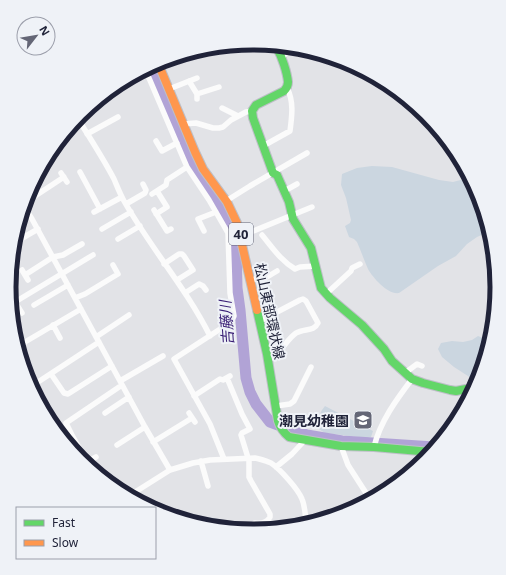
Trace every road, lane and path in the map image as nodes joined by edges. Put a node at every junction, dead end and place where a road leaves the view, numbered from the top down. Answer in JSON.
{"nodes":[{"id":1,"x":286,"y":54,"type":"edge"},
{"id":2,"x":161,"y":70,"type":"edge"},
{"id":3,"x":148,"y":75,"type":"edge"},
{"id":4,"x":197,"y":78,"type":"dead end"},
{"id":5,"x":189,"y":81,"type":"junction"},
{"id":6,"x":219,"y":87,"type":"dead end"},
{"id":7,"x":287,"y":88,"type":"junction"},
{"id":8,"x":169,"y":89,"type":"junction"},
{"id":9,"x":222,"y":108,"type":"dead end"},
{"id":10,"x":252,"y":111,"type":"junction"},
{"id":11,"x":238,"y":116,"type":"junction"},
{"id":12,"x":118,"y":117,"type":"dead end"},
{"id":13,"x":81,"y":124,"type":"edge"},
{"id":14,"x":183,"y":124,"type":"junction"},
{"id":15,"x":88,"y":134,"type":"junction"},
{"id":16,"x":156,"y":141,"type":"dead end"},
{"id":17,"x":177,"y":143,"type":"junction"},
{"id":18,"x":263,"y":146,"type":"junction"},
{"id":19,"x":307,"y":153,"type":"dead end"},
{"id":20,"x":187,"y":167,"type":"junction"},
{"id":21,"x":80,"y":172,"type":"dead end"},
{"id":22,"x":273,"y":173,"type":"junction"},
{"id":23,"x":64,"y":177,"type":"dead end"},
{"id":24,"x":143,"y":184,"type":"dead end"},
{"id":25,"x":298,"y":184,"type":"dead end"},
{"id":26,"x":284,"y":190,"type":"junction"},
{"id":27,"x":34,"y":197,"type":"edge"},
{"id":28,"x":122,"y":197,"type":"junction"},
{"id":29,"x":226,"y":201,"type":"junction"},
{"id":30,"x":126,"y":204,"type":"junction"},
{"id":31,"x":312,"y":206,"type":"dead end"},
{"id":32,"x":100,"y":209,"type":"junction"},
{"id":33,"x":94,"y":212,"type":"dead end"},
{"id":34,"x":131,"y":212,"type":"junction"},
{"id":35,"x":216,"y":212,"type":"junction"},
{"id":36,"x":28,"y":214,"type":"edge"},
{"id":37,"x":292,"y":215,"type":"junction"},
{"id":38,"x":140,"y":226,"type":"junction"},
{"id":39,"x":38,"y":229,"type":"junction"},
{"id":40,"x":102,"y":229,"type":"dead end"},
{"id":41,"x":171,"y":229,"type":"dead end"},
{"id":42,"x":204,"y":231,"type":"dead end"},
{"id":43,"x":262,"y":235,"type":"dead end"},
{"id":44,"x":241,"y":236,"type":"junction"},
{"id":45,"x":22,"y":238,"type":"edge"},
{"id":46,"x":118,"y":239,"type":"dead end"},
{"id":47,"x":82,"y":244,"type":"dead end"},
{"id":48,"x":93,"y":255,"type":"dead end"},
{"id":49,"x":53,"y":257,"type":"junction"},
{"id":50,"x":164,"y":264,"type":"junction"},
{"id":51,"x":360,"y":264,"type":"dead end"},
{"id":52,"x":113,"y":265,"type":"dead end"},
{"id":53,"x":316,"y":266,"type":"junction"},
{"id":54,"x":277,"y":271,"type":"dead end"},
{"id":55,"x":62,"y":274,"type":"junction"},
{"id":56,"x":28,"y":280,"type":"dead end"},
{"id":57,"x":177,"y":280,"type":"junction"},
{"id":58,"x":251,"y":280,"type":"junction"},
{"id":59,"x":68,"y":285,"type":"junction"},
{"id":60,"x":206,"y":290,"type":"dead end"},
{"id":61,"x":185,"y":293,"type":"junction"},
{"id":62,"x":326,"y":294,"type":"junction"},
{"id":63,"x":75,"y":298,"type":"junction"},
{"id":64,"x":17,"y":301,"type":"edge"},
{"id":65,"x":34,"y":305,"type":"dead end"},
{"id":66,"x":81,"y":309,"type":"junction"},
{"id":67,"x":130,"y":315,"type":"dead end"},
{"id":68,"x":260,"y":321,"type":"junction"},
{"id":69,"x":53,"y":325,"type":"junction"},
{"id":70,"x":210,"y":336,"type":"junction"},
{"id":71,"x":60,"y":338,"type":"dead end"},
{"id":72,"x":97,"y":340,"type":"junction"},
{"id":73,"x":23,"y":345,"type":"edge"},
{"id":74,"x":163,"y":356,"type":"dead end"},
{"id":75,"x":268,"y":359,"type":"junction"},
{"id":76,"x":112,"y":366,"type":"junction"},
{"id":77,"x":422,"y":366,"type":"dead end"},
{"id":78,"x":309,"y":368,"type":"dead end"},
{"id":79,"x":51,"y":374,"type":"junction"},
{"id":80,"x":408,"y":376,"type":"junction"},
{"id":81,"x":36,"y":383,"type":"edge"},
{"id":82,"x":121,"y":383,"type":"junction"},
{"id":83,"x":467,"y":389,"type":"edge"},
{"id":84,"x":194,"y":396,"type":"junction"},
{"id":85,"x":129,"y":397,"type":"junction"},
{"id":86,"x":276,"y":406,"type":"junction"},
{"id":87,"x":105,"y":413,"type":"dead end"},
{"id":88,"x":192,"y":418,"type":"dead end"},
{"id":89,"x":145,"y":428,"type":"junction"},
{"id":90,"x":305,"y":440,"type":"junction"},
{"id":91,"x":153,"y":442,"type":"junction"},
{"id":92,"x":375,"y":444,"type":"junction"},
{"id":93,"x":120,"y":445,"type":"dead end"},
{"id":94,"x":341,"y":446,"type":"junction"},
{"id":95,"x":79,"y":449,"type":"edge"},
{"id":96,"x":425,"y":451,"type":"edge"},
{"id":97,"x":96,"y":457,"type":"dead end"},
{"id":98,"x":248,"y":458,"type":"junction"},
{"id":99,"x":224,"y":459,"type":"junction"},
{"id":100,"x":91,"y":460,"type":"edge"},
{"id":101,"x":201,"y":461,"type":"junction"},
{"id":102,"x":276,"y":467,"type":"junction"},
{"id":103,"x":170,"y":470,"type":"junction"},
{"id":104,"x":208,"y":486,"type":"dead end"},
{"id":105,"x":134,"y":493,"type":"edge"},
{"id":106,"x":368,"y":495,"type":"edge"},
{"id":107,"x":306,"y":518,"type":"edge"},
{"id":108,"x":255,"y":524,"type":"dead end"}],
"edges":[{"from":1,"to":7,"type":"main road"},
{"from":2,"to":8,"type":"main road","name":"松山東部環状線","number":"40"},
{"from":3,"to":17,"type":"street"},
{"from":4,"to":5,"type":"street"},
{"from":5,"to":6,"type":"street"},
{"from":5,"to":8,"type":"street"},
{"from":7,"to":10,"type":"main road"},
{"from":7,"to":18,"type":"street"},
{"from":8,"to":14,"type":"main road","name":"松山東部環状線","number":"40"},
{"from":9,"to":11,"type":"street"},
{"from":10,"to":11,"type":"street"},
{"from":10,"to":18,"type":"main road"},
{"from":11,"to":14,"type":"street"},
{"from":12,"to":15,"type":"street"},
{"from":13,"to":15,"type":"street"},
{"from":14,"to":29,"type":"main road","name":"松山東部環状線","number":"40"},
{"from":15,"to":28,"type":"street"},
{"from":16,"to":17,"type":"street"},
{"from":17,"to":20,"type":"street"},
{"from":18,"to":22,"type":"main road"},
{"from":19,"to":22,"type":"street"},
{"from":20,"to":35,"type":"street"},
{"from":20,"to":41,"type":"street"},
{"from":21,"to":32,"type":"street"},
{"from":22,"to":26,"type":"main road"},
{"from":22,"to":29,"type":"street"},
{"from":23,"to":27,"type":"street"},
{"from":24,"to":30,"type":"street"},
{"from":25,"to":26,"type":"street"},
{"from":26,"to":37,"type":"main road"},
{"from":28,"to":30,"type":"street"},
{"from":28,"to":32,"type":"street"},
{"from":29,"to":44,"type":"main road","name":"松山東部環状線","number":"40"},
{"from":30,"to":34,"type":"street"},
{"from":31,"to":37,"type":"street"},
{"from":32,"to":33,"type":"street"},
{"from":34,"to":38,"type":"street"},
{"from":34,"to":40,"type":"street"},
{"from":35,"to":42,"type":"street"},
{"from":35,"to":70,"type":"street"},
{"from":36,"to":39,"type":"street"},
{"from":37,"to":44,"type":"street"},
{"from":37,"to":53,"type":"main road"},
{"from":38,"to":46,"type":"street"},
{"from":38,"to":50,"type":"street"},
{"from":39,"to":45,"type":"street"},
{"from":39,"to":49,"type":"street"},
{"from":43,"to":53,"type":"street"},
{"from":44,"to":58,"type":"main road","name":"松山東部環状線","number":"40"},
{"from":47,"to":49,"type":"street"},
{"from":48,"to":55,"type":"street"},
{"from":49,"to":55,"type":"street"},
{"from":49,"to":56,"type":"street"},
{"from":50,"to":57,"type":"street"},
{"from":50,"to":57,"type":"street"},
{"from":51,"to":62,"type":"street"},
{"from":52,"to":63,"type":"street"},
{"from":53,"to":62,"type":"main road"},
{"from":54,"to":58,"type":"street"},
{"from":55,"to":59,"type":"street"},
{"from":55,"to":64,"type":"street"},
{"from":57,"to":61,"type":"street"},
{"from":58,"to":68,"type":"main road","name":"松山東部環状線","number":"40"},
{"from":59,"to":63,"type":"street"},
{"from":59,"to":65,"type":"street"},
{"from":60,"to":61,"type":"street"},
{"from":61,"to":70,"type":"street"},
{"from":62,"to":80,"type":"main road"},
{"from":63,"to":66,"type":"street"},
{"from":66,"to":69,"type":"street"},
{"from":66,"to":72,"type":"street"},
{"from":67,"to":72,"type":"street"},
{"from":68,"to":75,"type":"main road","name":"松山東部環状線","number":"40"},
{"from":68,"to":75,"type":"street"},
{"from":69,"to":71,"type":"street"},
{"from":69,"to":73,"type":"street"},
{"from":70,"to":84,"type":"street"},
{"from":72,"to":76,"type":"street"},
{"from":72,"to":79,"type":"street"},
{"from":74,"to":82,"type":"street"},
{"from":75,"to":86,"type":"main road","name":"松山東部環状線","number":"40"},
{"from":76,"to":79,"type":"street"},
{"from":76,"to":82,"type":"street"},
{"from":77,"to":80,"type":"street"},
{"from":78,"to":86,"type":"street"},
{"from":79,"to":81,"type":"street"},
{"from":80,"to":83,"type":"main road"},
{"from":80,"to":92,"type":"street"},
{"from":82,"to":85,"type":"street"},
{"from":82,"to":95,"type":"street"},
{"from":84,"to":98,"type":"street"},
{"from":84,"to":99,"type":"street"},
{"from":85,"to":87,"type":"street"},
{"from":85,"to":89,"type":"street"},
{"from":86,"to":90,"type":"main road","name":"松山東部環状線","number":"40"},
{"from":88,"to":91,"type":"street"},
{"from":89,"to":91,"type":"street"},
{"from":89,"to":93,"type":"street"},
{"from":90,"to":94,"type":"main road","name":"松山東部環状線","number":"40"},
{"from":90,"to":102,"type":"street"},
{"from":91,"to":103,"type":"street"},
{"from":92,"to":94,"type":"main road","name":"松山東部環状線","number":"40"},
{"from":92,"to":96,"type":"main road","name":"松山東部環状線","number":"40"},
{"from":94,"to":106,"type":"street"},
{"from":97,"to":100,"type":"street"},
{"from":98,"to":99,"type":"street"},
{"from":98,"to":102,"type":"street"},
{"from":98,"to":108,"type":"street"},
{"from":99,"to":101,"type":"street"},
{"from":101,"to":103,"type":"street"},
{"from":101,"to":104,"type":"street"},
{"from":102,"to":107,"type":"street"},
{"from":103,"to":105,"type":"street"}]}
